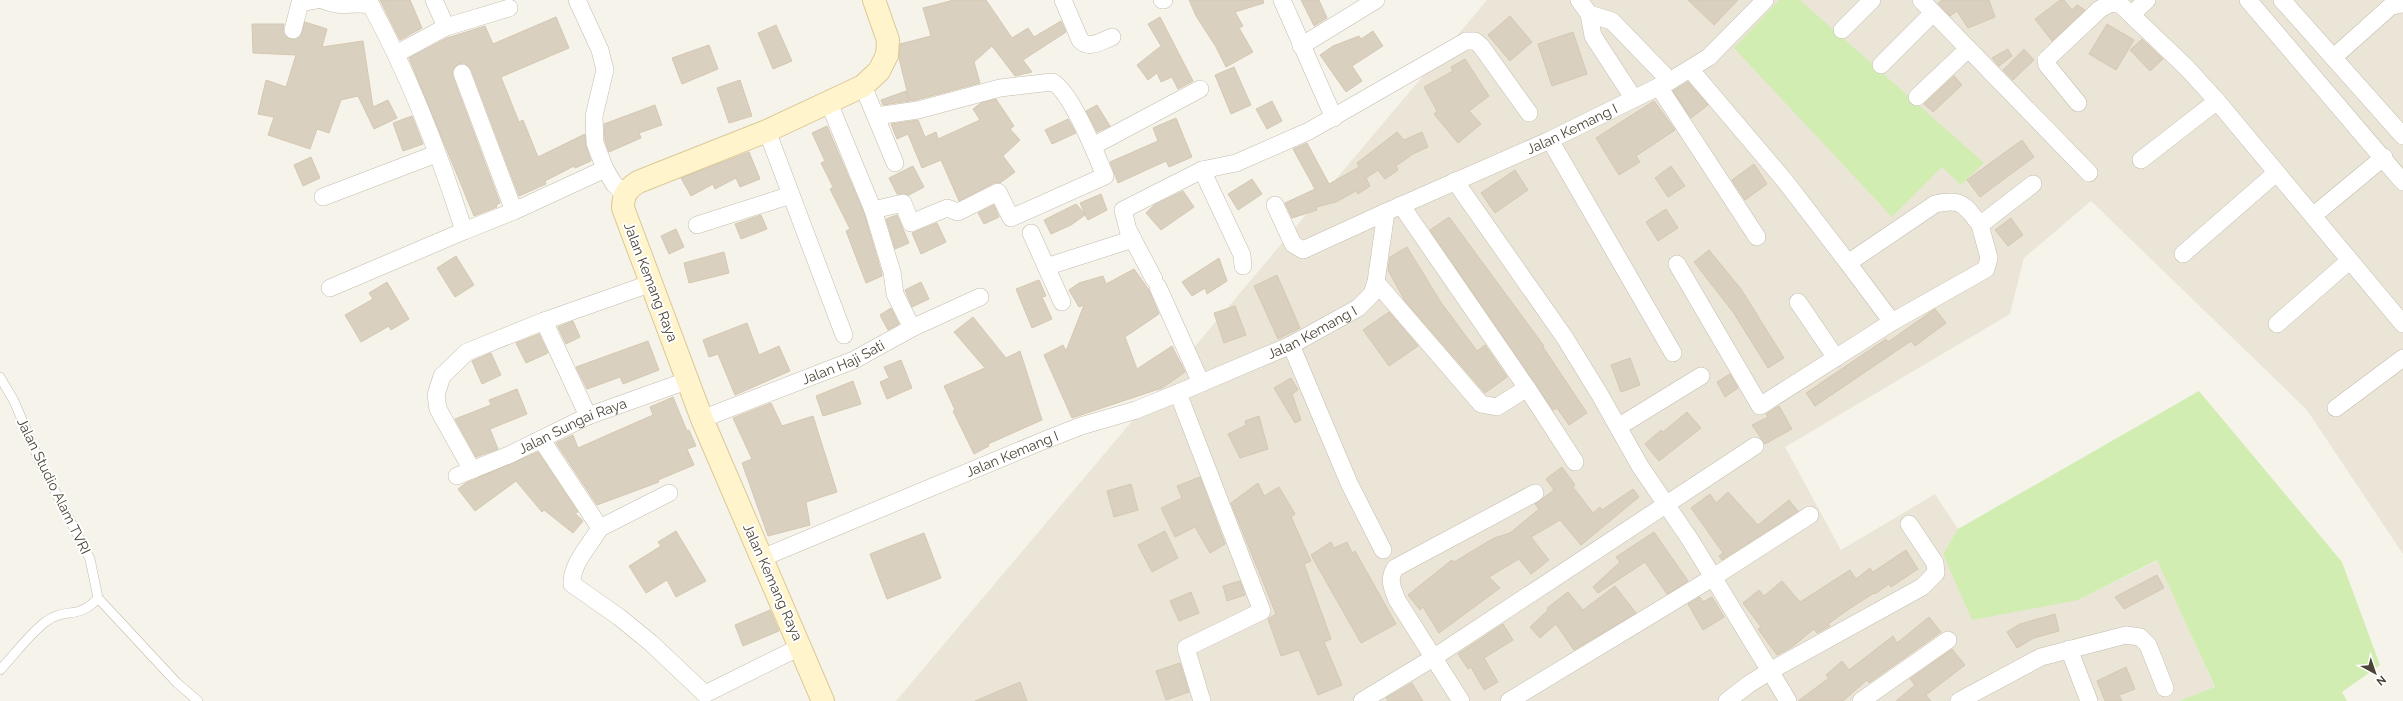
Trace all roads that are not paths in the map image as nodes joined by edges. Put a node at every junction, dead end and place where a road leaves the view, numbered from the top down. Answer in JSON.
{"nodes":[{"id":1,"x":317,"y":0,"type":"edge"},
{"id":2,"x":322,"y":0,"type":"edge"},
{"id":3,"x":434,"y":0,"type":"edge"},
{"id":4,"x":577,"y":0,"type":"edge"},
{"id":5,"x":874,"y":0,"type":"edge"},
{"id":6,"x":1063,"y":0,"type":"edge"},
{"id":7,"x":1282,"y":0,"type":"edge"},
{"id":8,"x":1376,"y":0,"type":"edge"},
{"id":9,"x":1765,"y":0,"type":"edge"},
{"id":10,"x":1872,"y":0,"type":"edge"},
{"id":11,"x":1921,"y":0,"type":"edge"},
{"id":12,"x":2146,"y":0,"type":"edge"},
{"id":13,"x":2248,"y":0,"type":"edge"},
{"id":14,"x":2282,"y":0,"type":"edge"},
{"id":15,"x":369,"y":2,"type":"edge"},
{"id":16,"x":1582,"y":4,"type":"edge"},
{"id":17,"x":2403,"y":4,"type":"edge"},
{"id":18,"x":509,"y":8,"type":"dead end"},
{"id":19,"x":1933,"y":13,"type":"junction"},
{"id":20,"x":2132,"y":14,"type":"junction"},
{"id":21,"x":446,"y":27,"type":"junction"},
{"id":22,"x":293,"y":30,"type":"dead end"},
{"id":23,"x":1842,"y":30,"type":"dead end"},
{"id":24,"x":1112,"y":37,"type":"dead end"},
{"id":25,"x":1301,"y":46,"type":"junction"},
{"id":26,"x":1968,"y":49,"type":"junction"},
{"id":27,"x":396,"y":54,"type":"junction"},
{"id":28,"x":2334,"y":57,"type":"junction"},
{"id":29,"x":1881,"y":65,"type":"dead end"},
{"id":30,"x":1690,"y":69,"type":"junction"},
{"id":31,"x":462,"y":72,"type":"dead end"},
{"id":32,"x":1665,"y":84,"type":"junction"},
{"id":33,"x":863,"y":86,"type":"junction"},
{"id":34,"x":1200,"y":89,"type":"dead end"},
{"id":35,"x":1917,"y":97,"type":"dead end"},
{"id":36,"x":1634,"y":99,"type":"junction"},
{"id":37,"x":2217,"y":101,"type":"junction"},
{"id":38,"x":829,"y":103,"type":"junction"},
{"id":39,"x":2078,"y":103,"type":"dead end"},
{"id":40,"x":1529,"y":113,"type":"dead end"},
{"id":41,"x":876,"y":116,"type":"junction"},
{"id":42,"x":1334,"y":118,"type":"junction"},
{"id":43,"x":767,"y":131,"type":"junction"},
{"id":44,"x":2403,"y":136,"type":"edge"},
{"id":45,"x":1550,"y":140,"type":"junction"},
{"id":46,"x":1094,"y":146,"type":"junction"},
{"id":47,"x":436,"y":154,"type":"junction"},
{"id":48,"x":2384,"y":157,"type":"junction"},
{"id":49,"x":2141,"y":160,"type":"dead end"},
{"id":50,"x":895,"y":163,"type":"dead end"},
{"id":51,"x":605,"y":169,"type":"junction"},
{"id":52,"x":1202,"y":170,"type":"junction"},
{"id":53,"x":2089,"y":173,"type":"dead end"},
{"id":54,"x":2276,"y":173,"type":"junction"},
{"id":55,"x":1455,"y":181,"type":"junction"},
{"id":56,"x":2403,"y":182,"type":"edge"},
{"id":57,"x":2034,"y":184,"type":"dead end"},
{"id":58,"x":625,"y":195,"type":"junction"},
{"id":59,"x":791,"y":195,"type":"junction"},
{"id":60,"x":323,"y":197,"type":"dead end"},
{"id":61,"x":1275,"y":205,"type":"dead end"},
{"id":62,"x":1393,"y":208,"type":"junction"},
{"id":63,"x":873,"y":210,"type":"junction"},
{"id":64,"x":514,"y":211,"type":"junction"},
{"id":65,"x":2314,"y":215,"type":"junction"},
{"id":66,"x":697,"y":225,"type":"dead end"},
{"id":67,"x":1980,"y":225,"type":"junction"},
{"id":68,"x":464,"y":231,"type":"junction"},
{"id":69,"x":1031,"y":233,"type":"dead end"},
{"id":70,"x":1757,"y":237,"type":"dead end"},
{"id":71,"x":1133,"y":239,"type":"junction"},
{"id":72,"x":2183,"y":254,"type":"dead end"},
{"id":73,"x":2349,"y":261,"type":"junction"},
{"id":74,"x":1848,"y":263,"type":"junction"},
{"id":75,"x":1677,"y":264,"type":"dead end"},
{"id":76,"x":1244,"y":266,"type":"dead end"},
{"id":77,"x":1046,"y":267,"type":"junction"},
{"id":78,"x":1376,"y":282,"type":"junction"},
{"id":79,"x":652,"y":283,"type":"junction"},
{"id":80,"x":330,"y":288,"type":"dead end"},
{"id":81,"x":980,"y":297,"type":"dead end"},
{"id":82,"x":1062,"y":302,"type":"dead end"},
{"id":83,"x":1798,"y":302,"type":"dead end"},
{"id":84,"x":544,"y":321,"type":"junction"},
{"id":85,"x":1892,"y":322,"type":"junction"},
{"id":86,"x":2277,"y":324,"type":"dead end"},
{"id":87,"x":2403,"y":324,"type":"edge"},
{"id":88,"x":912,"y":328,"type":"junction"},
{"id":89,"x":844,"y":335,"type":"dead end"},
{"id":90,"x":1291,"y":346,"type":"junction"},
{"id":91,"x":1673,"y":353,"type":"dead end"},
{"id":92,"x":1836,"y":358,"type":"junction"},
{"id":93,"x":2403,"y":358,"type":"edge"},
{"id":94,"x":1701,"y":376,"type":"dead end"},
{"id":95,"x":0,"y":378,"type":"edge"},
{"id":96,"x":689,"y":380,"type":"junction"},
{"id":97,"x":1201,"y":383,"type":"junction"},
{"id":98,"x":1527,"y":388,"type":"junction"},
{"id":99,"x":1178,"y":394,"type":"junction"},
{"id":100,"x":2336,"y":408,"type":"dead end"},
{"id":101,"x":588,"y":416,"type":"junction"},
{"id":102,"x":702,"y":419,"type":"junction"},
{"id":103,"x":1618,"y":427,"type":"junction"},
{"id":104,"x":541,"y":439,"type":"junction"},
{"id":105,"x":1755,"y":446,"type":"dead end"},
{"id":106,"x":1574,"y":462,"type":"dead end"},
{"id":107,"x":1535,"y":492,"type":"dead end"},
{"id":108,"x":669,"y":493,"type":"dead end"},
{"id":109,"x":1666,"y":504,"type":"junction"},
{"id":110,"x":1810,"y":515,"type":"dead end"},
{"id":111,"x":1909,"y":524,"type":"dead end"},
{"id":112,"x":600,"y":528,"type":"junction"},
{"id":113,"x":1383,"y":550,"type":"dead end"},
{"id":114,"x":762,"y":558,"type":"junction"},
{"id":115,"x":1712,"y":578,"type":"junction"},
{"id":116,"x":98,"y":598,"type":"junction"},
{"id":117,"x":1948,"y":640,"type":"dead end"},
{"id":118,"x":802,"y":646,"type":"junction"},
{"id":119,"x":2069,"y":649,"type":"junction"},
{"id":120,"x":1433,"y":658,"type":"junction"},
{"id":121,"x":0,"y":670,"type":"edge"},
{"id":122,"x":1770,"y":671,"type":"junction"},
{"id":123,"x":2165,"y":688,"type":"dead end"},
{"id":124,"x":700,"y":697,"type":"edge"},
{"id":125,"x":198,"y":701,"type":"edge"},
{"id":126,"x":823,"y":701,"type":"edge"},
{"id":127,"x":1202,"y":701,"type":"edge"},
{"id":128,"x":1362,"y":701,"type":"edge"},
{"id":129,"x":1461,"y":701,"type":"edge"},
{"id":130,"x":1509,"y":701,"type":"edge"},
{"id":131,"x":1727,"y":701,"type":"edge"},
{"id":132,"x":1788,"y":701,"type":"edge"},
{"id":133,"x":1861,"y":701,"type":"edge"},
{"id":134,"x":1959,"y":701,"type":"edge"},
{"id":135,"x":2089,"y":701,"type":"edge"}],
"edges":[{"from":1,"to":22,"type":"street"},
{"from":2,"to":15,"type":"street"},
{"from":3,"to":21,"type":"street"},
{"from":4,"to":51,"type":"street"},
{"from":5,"to":33,"type":"street"},
{"from":6,"to":24,"type":"street"},
{"from":7,"to":25,"type":"street"},
{"from":8,"to":25,"type":"street"},
{"from":9,"to":30,"type":"street","name":"Jalan Kemang I"},
{"from":10,"to":23,"type":"street"},
{"from":11,"to":19,"type":"street"},
{"from":12,"to":20,"type":"street"},
{"from":13,"to":48,"type":"street"},
{"from":14,"to":28,"type":"street"},
{"from":15,"to":27,"type":"street"},
{"from":16,"to":32,"type":"street"},
{"from":16,"to":36,"type":"street"},
{"from":17,"to":28,"type":"street"},
{"from":18,"to":21,"type":"street"},
{"from":19,"to":26,"type":"street"},
{"from":19,"to":29,"type":"street"},
{"from":20,"to":37,"type":"street"},
{"from":20,"to":39,"type":"street"},
{"from":21,"to":27,"type":"street"},
{"from":25,"to":42,"type":"street"},
{"from":26,"to":35,"type":"street"},
{"from":26,"to":53,"type":"street"},
{"from":27,"to":47,"type":"street"},
{"from":28,"to":44,"type":"street"},
{"from":30,"to":32,"type":"street","name":"Jalan Kemang I"},
{"from":30,"to":74,"type":"street"},
{"from":31,"to":64,"type":"street"},
{"from":32,"to":36,"type":"street","name":"Jalan Kemang I"},
{"from":32,"to":70,"type":"street"},
{"from":33,"to":38,"type":"street"},
{"from":33,"to":41,"type":"street"},
{"from":34,"to":46,"type":"street"},
{"from":36,"to":45,"type":"street","name":"Jalan Kemang I"},
{"from":37,"to":49,"type":"street"},
{"from":37,"to":54,"type":"street"},
{"from":38,"to":43,"type":"street"},
{"from":38,"to":63,"type":"street"},
{"from":40,"to":42,"type":"street"},
{"from":41,"to":46,"type":"street"},
{"from":41,"to":50,"type":"street"},
{"from":42,"to":52,"type":"street"},
{"from":43,"to":58,"type":"street"},
{"from":43,"to":59,"type":"street"},
{"from":45,"to":55,"type":"street","name":"Jalan Kemang I"},
{"from":45,"to":91,"type":"street"},
{"from":46,"to":63,"type":"street"},
{"from":47,"to":60,"type":"street"},
{"from":47,"to":68,"type":"street"},
{"from":48,"to":56,"type":"street"},
{"from":48,"to":65,"type":"street"},
{"from":51,"to":58,"type":"street"},
{"from":51,"to":64,"type":"street"},
{"from":52,"to":71,"type":"street"},
{"from":52,"to":76,"type":"street"},
{"from":54,"to":65,"type":"street"},
{"from":54,"to":72,"type":"street"},
{"from":55,"to":62,"type":"street","name":"Jalan Kemang I"},
{"from":55,"to":103,"type":"street"},
{"from":57,"to":67,"type":"street"},
{"from":58,"to":79,"type":"street","name":"Jalan Kemang Raya"},
{"from":59,"to":66,"type":"street"},
{"from":59,"to":89,"type":"street"},
{"from":61,"to":62,"type":"street"},
{"from":62,"to":78,"type":"street","name":"Jalan Kemang I"},
{"from":62,"to":98,"type":"street"},
{"from":63,"to":88,"type":"street"},
{"from":64,"to":68,"type":"street"},
{"from":65,"to":73,"type":"street"},
{"from":67,"to":74,"type":"street"},
{"from":67,"to":85,"type":"street"},
{"from":68,"to":80,"type":"street"},
{"from":69,"to":77,"type":"street"},
{"from":71,"to":77,"type":"street"},
{"from":71,"to":97,"type":"street"},
{"from":73,"to":86,"type":"street"},
{"from":73,"to":87,"type":"street"},
{"from":74,"to":85,"type":"street"},
{"from":75,"to":92,"type":"street"},
{"from":77,"to":82,"type":"street"},
{"from":78,"to":90,"type":"street","name":"Jalan Kemang I"},
{"from":78,"to":98,"type":"street"},
{"from":79,"to":84,"type":"street"},
{"from":79,"to":96,"type":"street","name":"Jalan Kemang Raya"},
{"from":81,"to":88,"type":"street","name":"Jalan Haji Sati"},
{"from":83,"to":92,"type":"street"},
{"from":84,"to":101,"type":"street"},
{"from":84,"to":104,"type":"street","name":"Jalan Sungai Raya"},
{"from":85,"to":92,"type":"street"},
{"from":88,"to":102,"type":"street","name":"Jalan Haji Sati"},
{"from":90,"to":97,"type":"street","name":"Jalan Kemang I"},
{"from":90,"to":113,"type":"street"},
{"from":93,"to":100,"type":"street"},
{"from":94,"to":103,"type":"street"},
{"from":95,"to":116,"type":"lane","name":"Jalan Studio Alam TVRI"},
{"from":96,"to":101,"type":"street","name":"Jalan Sungai Raya"},
{"from":96,"to":102,"type":"street","name":"Jalan Kemang Raya"},
{"from":97,"to":99,"type":"street","name":"Jalan Kemang I"},
{"from":98,"to":106,"type":"street"},
{"from":99,"to":114,"type":"street","name":"Jalan Kemang I"},
{"from":99,"to":127,"type":"street"},
{"from":101,"to":104,"type":"street","name":"Jalan Sungai Raya"},
{"from":102,"to":114,"type":"street","name":"Jalan Kemang Raya"},
{"from":103,"to":109,"type":"street"},
{"from":104,"to":112,"type":"street"},
{"from":105,"to":109,"type":"street"},
{"from":107,"to":120,"type":"street"},
{"from":108,"to":112,"type":"street"},
{"from":109,"to":115,"type":"street"},
{"from":109,"to":120,"type":"street"},
{"from":110,"to":115,"type":"street"},
{"from":111,"to":122,"type":"street"},
{"from":112,"to":124,"type":"street"},
{"from":114,"to":118,"type":"street","name":"Jalan Kemang Raya"},
{"from":115,"to":122,"type":"street"},
{"from":115,"to":130,"type":"street"},
{"from":116,"to":121,"type":"lane"},
{"from":116,"to":125,"type":"lane"},
{"from":117,"to":133,"type":"street"},
{"from":118,"to":124,"type":"street"},
{"from":118,"to":126,"type":"street","name":"Jalan Kemang Raya"},
{"from":119,"to":123,"type":"street"},
{"from":119,"to":134,"type":"street"},
{"from":119,"to":135,"type":"street"},
{"from":120,"to":128,"type":"street"},
{"from":120,"to":129,"type":"street"},
{"from":122,"to":131,"type":"street"},
{"from":122,"to":132,"type":"street"}]}
